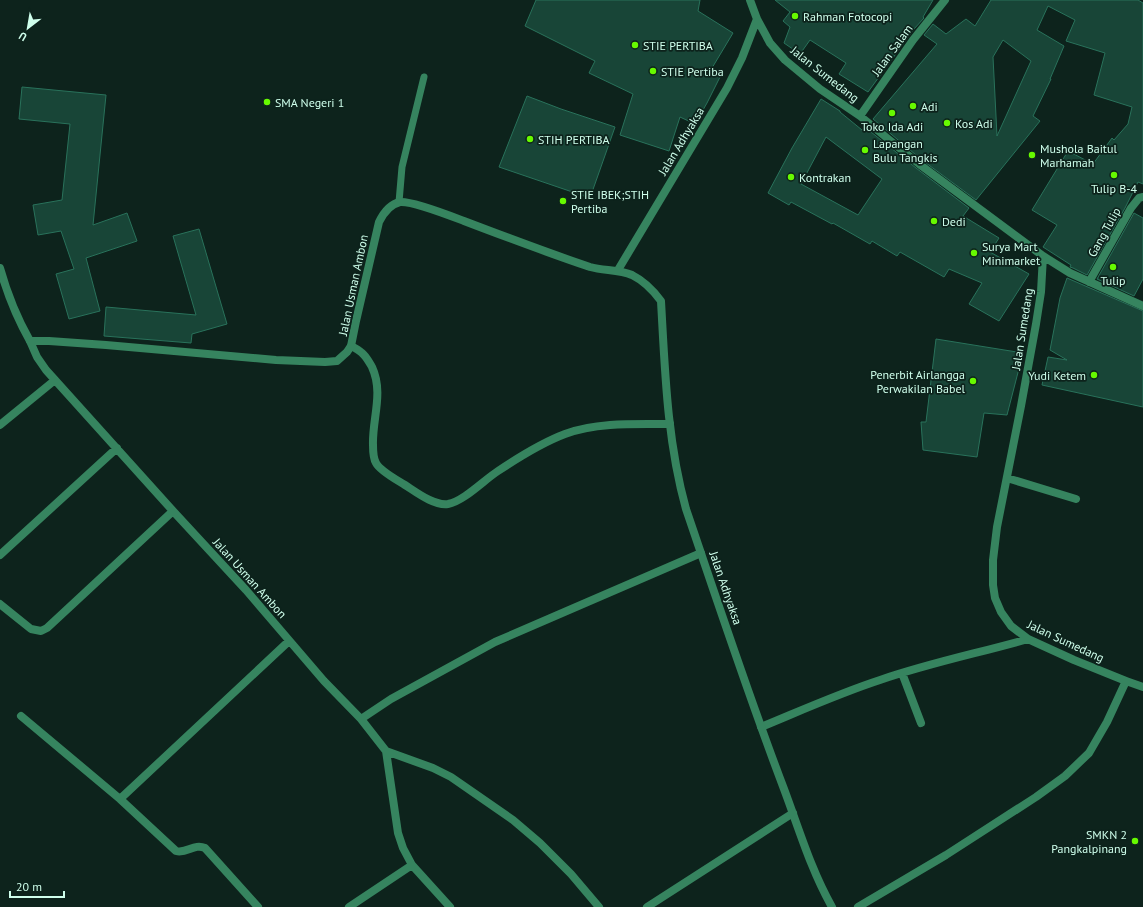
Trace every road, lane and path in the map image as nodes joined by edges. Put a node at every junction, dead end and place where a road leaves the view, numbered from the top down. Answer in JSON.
{"nodes":[{"id":1,"x":750,"y":0,"type":"edge"},
{"id":2,"x":945,"y":0,"type":"edge"},
{"id":3,"x":757,"y":19,"type":"junction"},
{"id":4,"x":424,"y":77,"type":"dead end"},
{"id":5,"x":860,"y":116,"type":"junction"},
{"id":6,"x":1143,"y":197,"type":"edge"},
{"id":7,"x":399,"y":202,"type":"junction"},
{"id":8,"x":1043,"y":256,"type":"junction"},
{"id":9,"x":0,"y":268,"type":"edge"},
{"id":10,"x":618,"y":270,"type":"junction"},
{"id":11,"x":1089,"y":282,"type":"junction"},
{"id":12,"x":1143,"y":306,"type":"edge"},
{"id":13,"x":30,"y":341,"type":"junction"},
{"id":14,"x":351,"y":346,"type":"junction"},
{"id":15,"x":55,"y":380,"type":"junction"},
{"id":16,"x":670,"y":424,"type":"junction"},
{"id":17,"x":0,"y":425,"type":"edge"},
{"id":18,"x":117,"y":448,"type":"junction"},
{"id":19,"x":1006,"y":478,"type":"junction"},
{"id":20,"x":1076,"y":499,"type":"dead end"},
{"id":21,"x":174,"y":511,"type":"junction"},
{"id":22,"x":701,"y":553,"type":"junction"},
{"id":23,"x":0,"y":556,"type":"edge"},
{"id":24,"x":0,"y":604,"type":"edge"},
{"id":25,"x":1028,"y":639,"type":"junction"},
{"id":26,"x":289,"y":641,"type":"junction"},
{"id":27,"x":902,"y":673,"type":"junction"},
{"id":28,"x":1126,"y":682,"type":"junction"},
{"id":29,"x":1143,"y":687,"type":"edge"},
{"id":30,"x":21,"y":716,"type":"dead end"},
{"id":31,"x":361,"y":719,"type":"junction"},
{"id":32,"x":921,"y":723,"type":"dead end"},
{"id":33,"x":761,"y":727,"type":"junction"},
{"id":34,"x":386,"y":751,"type":"junction"},
{"id":35,"x":120,"y":799,"type":"junction"},
{"id":36,"x":793,"y":813,"type":"junction"},
{"id":37,"x":412,"y":865,"type":"junction"},
{"id":38,"x":258,"y":907,"type":"edge"},
{"id":39,"x":349,"y":907,"type":"edge"},
{"id":40,"x":450,"y":907,"type":"edge"},
{"id":41,"x":600,"y":907,"type":"edge"},
{"id":42,"x":647,"y":907,"type":"edge"},
{"id":43,"x":832,"y":907,"type":"edge"},
{"id":44,"x":858,"y":907,"type":"edge"}],
"edges":[{"from":1,"to":3,"type":"street","name":"Jalan Sumedang"},
{"from":2,"to":5,"type":"street","name":"Jalan Salam"},
{"from":3,"to":5,"type":"street","name":"Jalan Sumedang"},
{"from":3,"to":10,"type":"street","name":"Jalan Adhyaksa"},
{"from":4,"to":7,"type":"lane"},
{"from":5,"to":8,"type":"street","name":"Jalan Sumedang"},
{"from":6,"to":11,"type":"street","name":"Gang Tulip"},
{"from":7,"to":10,"type":"street"},
{"from":7,"to":14,"type":"street","name":"Jalan Usman Ambon"},
{"from":8,"to":11,"type":"street"},
{"from":8,"to":19,"type":"street","name":"Jalan Sumedang"},
{"from":9,"to":13,"type":"street","name":"Jalan Usman Ambon"},
{"from":10,"to":16,"type":"street","name":"Jalan Adhyaksa"},
{"from":11,"to":12,"type":"street"},
{"from":13,"to":14,"type":"street","name":"Jalan Usman Ambon"},
{"from":13,"to":15,"type":"street","name":"Jalan Usman Ambon"},
{"from":14,"to":16,"type":"street"},
{"from":15,"to":17,"type":"street"},
{"from":15,"to":18,"type":"street","name":"Jalan Usman Ambon"},
{"from":16,"to":22,"type":"street","name":"Jalan Adhyaksa"},
{"from":18,"to":21,"type":"street","name":"Jalan Usman Ambon"},
{"from":18,"to":23,"type":"street"},
{"from":19,"to":20,"type":"street"},
{"from":19,"to":25,"type":"street","name":"Jalan Sumedang"},
{"from":21,"to":24,"type":"street"},
{"from":21,"to":26,"type":"street","name":"Jalan Usman Ambon"},
{"from":22,"to":31,"type":"street"},
{"from":22,"to":33,"type":"street","name":"Jalan Adhyaksa"},
{"from":25,"to":27,"type":"street"},
{"from":25,"to":28,"type":"street","name":"Jalan Sumedang"},
{"from":26,"to":31,"type":"street","name":"Jalan Usman Ambon"},
{"from":26,"to":35,"type":"street"},
{"from":27,"to":32,"type":"street"},
{"from":27,"to":33,"type":"street"},
{"from":28,"to":29,"type":"street","name":"Jalan Sumedang"},
{"from":28,"to":44,"type":"street"},
{"from":30,"to":35,"type":"street"},
{"from":31,"to":34,"type":"street","name":"Jalan Usman Ambon"},
{"from":33,"to":36,"type":"street","name":"Jalan Adhyaksa"},
{"from":34,"to":37,"type":"street"},
{"from":34,"to":41,"type":"street"},
{"from":35,"to":38,"type":"street"},
{"from":36,"to":42,"type":"street"},
{"from":36,"to":43,"type":"street","name":"Jalan Adhyaksa"},
{"from":37,"to":39,"type":"street"},
{"from":37,"to":40,"type":"street"}]}
